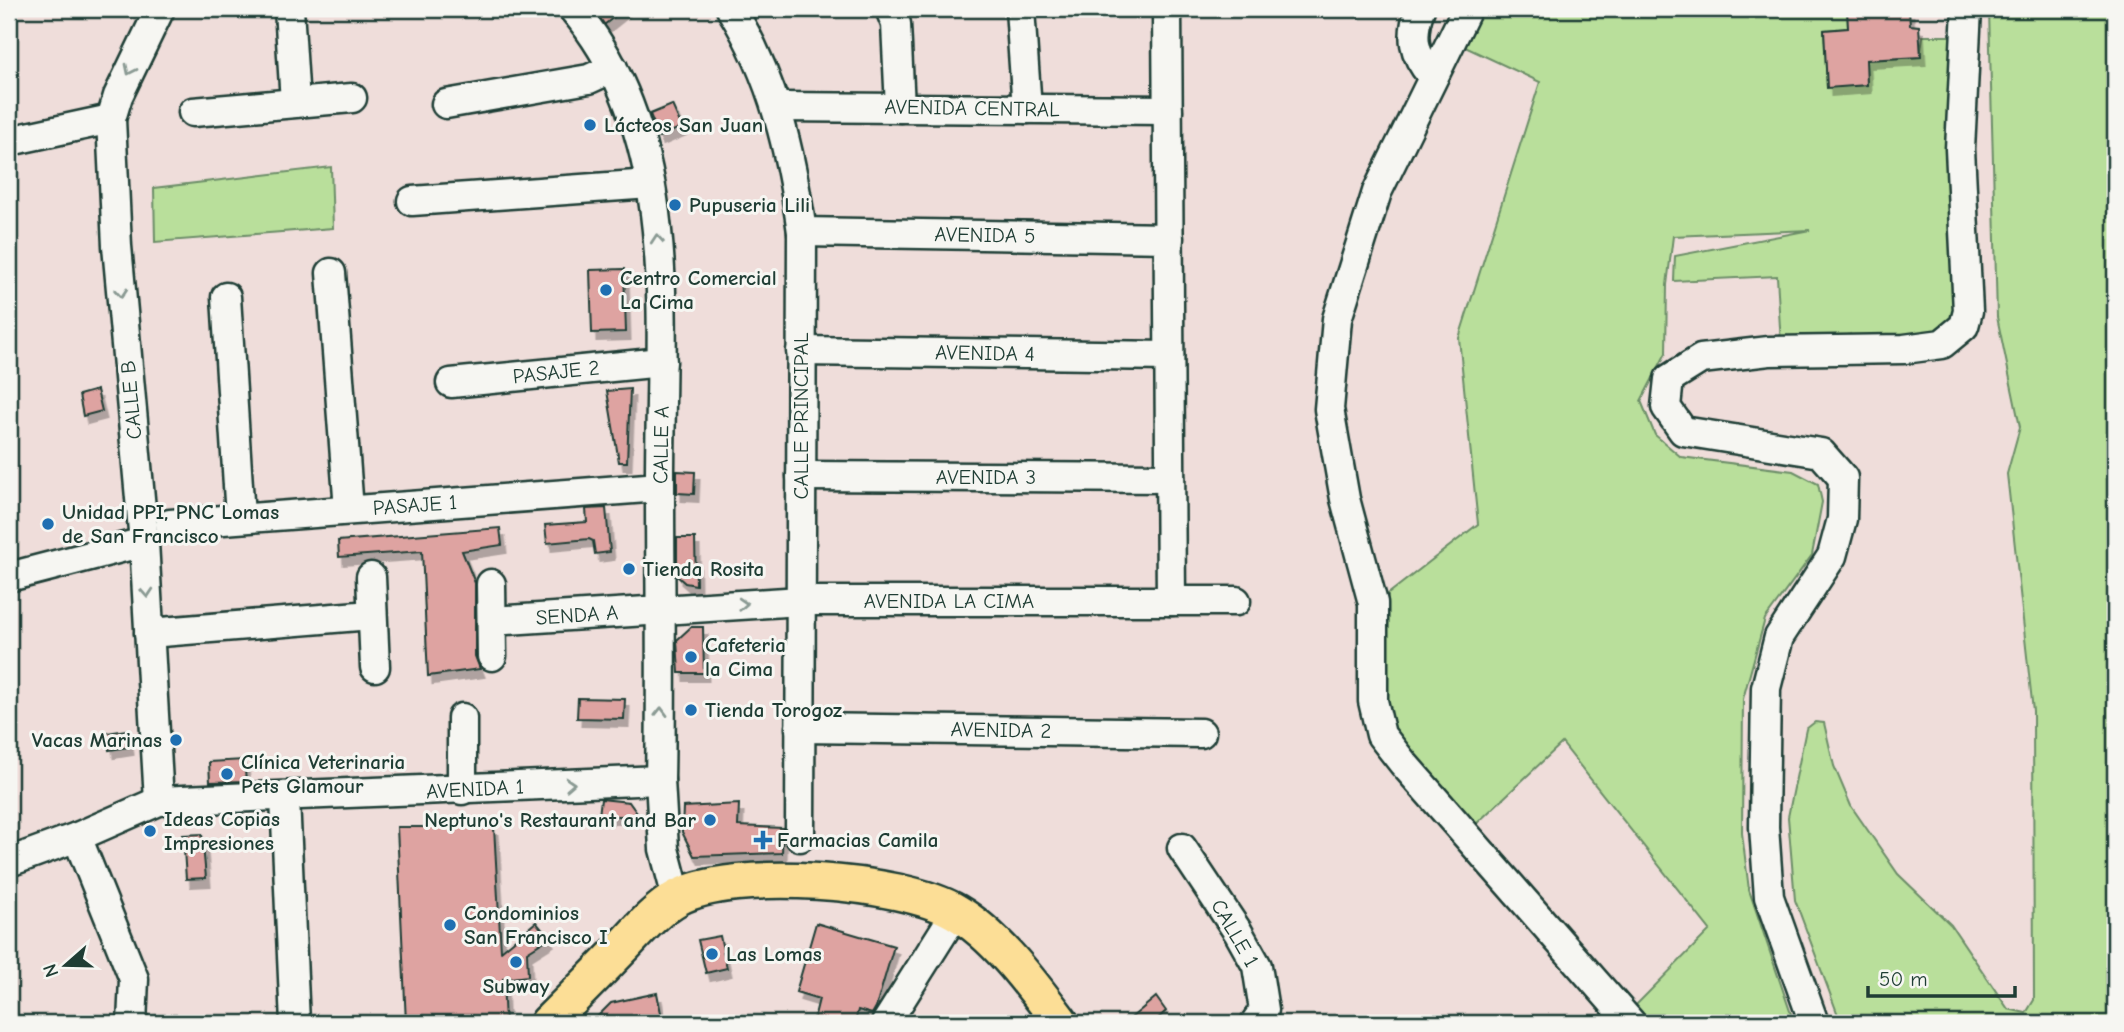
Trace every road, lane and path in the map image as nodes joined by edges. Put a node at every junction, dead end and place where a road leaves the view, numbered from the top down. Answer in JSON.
{"nodes":[{"id":1,"x":160,"y":9,"type":"edge"},
{"id":2,"x":289,"y":9,"type":"edge"},
{"id":3,"x":573,"y":9,"type":"edge"},
{"id":4,"x":732,"y":9,"type":"edge"},
{"id":5,"x":890,"y":9,"type":"edge"},
{"id":6,"x":1020,"y":9,"type":"edge"},
{"id":7,"x":1167,"y":9,"type":"edge"},
{"id":8,"x":1420,"y":9,"type":"edge"},
{"id":9,"x":1467,"y":9,"type":"edge"},
{"id":10,"x":1968,"y":9,"type":"edge"},
{"id":11,"x":613,"y":68,"type":"junction"},
{"id":12,"x":1432,"y":76,"type":"junction"},
{"id":13,"x":352,"y":98,"type":"dead end"},
{"id":14,"x":295,"y":102,"type":"junction"},
{"id":15,"x":446,"y":104,"type":"dead end"},
{"id":16,"x":777,"y":107,"type":"junction"},
{"id":17,"x":900,"y":108,"type":"junction"},
{"id":18,"x":1027,"y":109,"type":"junction"},
{"id":19,"x":1168,"y":110,"type":"junction"},
{"id":20,"x":193,"y":112,"type":"dead end"},
{"id":21,"x":111,"y":119,"type":"junction"},
{"id":22,"x":9,"y":141,"type":"edge"},
{"id":23,"x":650,"y":184,"type":"junction"},
{"id":24,"x":412,"y":201,"type":"dead end"},
{"id":25,"x":802,"y":232,"type":"junction"},
{"id":26,"x":1168,"y":238,"type":"junction"},
{"id":27,"x":331,"y":273,"type":"dead end"},
{"id":28,"x":226,"y":297,"type":"dead end"},
{"id":29,"x":802,"y":351,"type":"junction"},
{"id":30,"x":1169,"y":356,"type":"junction"},
{"id":31,"x":662,"y":362,"type":"junction"},
{"id":32,"x":450,"y":383,"type":"dead end"},
{"id":33,"x":801,"y":476,"type":"junction"},
{"id":34,"x":1170,"y":478,"type":"junction"},
{"id":35,"x":660,"y":488,"type":"junction"},
{"id":36,"x":349,"y":510,"type":"junction"},
{"id":37,"x":240,"y":517,"type":"junction"},
{"id":38,"x":170,"y":524,"type":"dead end"},
{"id":39,"x":144,"y":542,"type":"junction"},
{"id":40,"x":9,"y":577,"type":"edge"},
{"id":41,"x":371,"y":577,"type":"dead end"},
{"id":42,"x":491,"y":584,"type":"dead end"},
{"id":43,"x":801,"y":601,"type":"junction"},
{"id":44,"x":1171,"y":601,"type":"junction"},
{"id":45,"x":1236,"y":601,"type":"dead end"},
{"id":46,"x":662,"y":608,"type":"junction"},
{"id":47,"x":371,"y":615,"type":"junction"},
{"id":48,"x":492,"y":621,"type":"junction"},
{"id":49,"x":149,"y":633,"type":"junction"},
{"id":50,"x":492,"y":656,"type":"dead end"},
{"id":51,"x":374,"y":667,"type":"dead end"},
{"id":52,"x":462,"y":718,"type":"dead end"},
{"id":53,"x":800,"y":728,"type":"junction"},
{"id":54,"x":1201,"y":733,"type":"dead end"},
{"id":55,"x":660,"y":780,"type":"junction"},
{"id":56,"x":462,"y":790,"type":"junction"},
{"id":57,"x":285,"y":798,"type":"junction"},
{"id":58,"x":159,"y":802,"type":"junction"},
{"id":59,"x":77,"y":837,"type":"junction"},
{"id":60,"x":800,"y":837,"type":"dead end"},
{"id":61,"x":1182,"y":848,"type":"dead end"},
{"id":62,"x":9,"y":862,"type":"edge"},
{"id":63,"x":677,"y":898,"type":"junction"},
{"id":64,"x":956,"y":912,"type":"junction"},
{"id":65,"x":898,"y":1019,"type":"edge"},
{"id":66,"x":132,"y":1023,"type":"edge"},
{"id":67,"x":295,"y":1023,"type":"edge"},
{"id":68,"x":548,"y":1023,"type":"edge"},
{"id":69,"x":1061,"y":1023,"type":"edge"},
{"id":70,"x":1255,"y":1023,"type":"edge"},
{"id":71,"x":1631,"y":1023,"type":"edge"},
{"id":72,"x":1814,"y":1023,"type":"edge"}],
"edges":[{"from":1,"to":21,"type":"street","name":"CALLE B","one_way":true},
{"from":2,"to":14,"type":"street"},
{"from":3,"to":11,"type":"street","name":"CALLE A"},
{"from":4,"to":16,"type":"street","name":"CALLE PRINCIPAL"},
{"from":5,"to":17,"type":"street"},
{"from":6,"to":18,"type":"street"},
{"from":7,"to":19,"type":"street"},
{"from":8,"to":12,"type":"street"},
{"from":9,"to":12,"type":"street"},
{"from":10,"to":72,"type":"street"},
{"from":11,"to":15,"type":"street"},
{"from":11,"to":23,"type":"street","name":"CALLE A"},
{"from":12,"to":71,"type":"street"},
{"from":13,"to":14,"type":"street"},
{"from":14,"to":20,"type":"street"},
{"from":16,"to":17,"type":"street","name":"AVENIDA CENTRAL"},
{"from":16,"to":25,"type":"street","name":"CALLE PRINCIPAL"},
{"from":17,"to":18,"type":"street","name":"AVENIDA CENTRAL"},
{"from":18,"to":19,"type":"street","name":"AVENIDA CENTRAL"},
{"from":19,"to":26,"type":"street"},
{"from":21,"to":22,"type":"street"},
{"from":21,"to":39,"type":"street","name":"CALLE B","one_way":true},
{"from":23,"to":24,"type":"street"},
{"from":31,"to":23,"type":"street","name":"CALLE A","one_way":true},
{"from":25,"to":26,"type":"street","name":"AVENIDA 5"},
{"from":25,"to":29,"type":"street","name":"CALLE PRINCIPAL"},
{"from":26,"to":30,"type":"street"},
{"from":27,"to":36,"type":"street"},
{"from":28,"to":37,"type":"street"},
{"from":29,"to":30,"type":"street","name":"AVENIDA 4"},
{"from":29,"to":33,"type":"street","name":"CALLE PRINCIPAL"},
{"from":30,"to":34,"type":"street"},
{"from":31,"to":32,"type":"street","name":"PASAJE 2"},
{"from":31,"to":35,"type":"street","name":"CALLE A"},
{"from":33,"to":34,"type":"street","name":"AVENIDA 3"},
{"from":33,"to":43,"type":"street","name":"CALLE PRINCIPAL"},
{"from":34,"to":44,"type":"street"},
{"from":35,"to":36,"type":"street","name":"PASAJE 1"},
{"from":35,"to":46,"type":"street","name":"CALLE A"},
{"from":36,"to":37,"type":"street","name":"PASAJE 1"},
{"from":37,"to":38,"type":"street","name":"PASAJE 1"},
{"from":39,"to":40,"type":"street"},
{"from":39,"to":49,"type":"street","name":"CALLE B","one_way":true},
{"from":41,"to":47,"type":"street"},
{"from":42,"to":48,"type":"street"},
{"from":43,"to":44,"type":"street","name":"AVENIDA LA CIMA"},
{"from":46,"to":43,"type":"street","name":"AVENIDA LA CIMA","one_way":true},
{"from":43,"to":53,"type":"street","name":"CALLE PRINCIPAL"},
{"from":44,"to":45,"type":"street","name":"AVENIDA LA CIMA"},
{"from":46,"to":48,"type":"street","name":"SENDA A"},
{"from":55,"to":46,"type":"street","name":"CALLE A","one_way":true},
{"from":47,"to":49,"type":"street"},
{"from":47,"to":51,"type":"street"},
{"from":48,"to":50,"type":"street"},
{"from":49,"to":58,"type":"street","name":"CALLE B"},
{"from":52,"to":56,"type":"street"},
{"from":53,"to":54,"type":"street","name":"AVENIDA 2"},
{"from":53,"to":60,"type":"street","name":"CALLE PRINCIPAL"},
{"from":56,"to":55,"type":"street","name":"AVENIDA 1","one_way":true},
{"from":55,"to":63,"type":"street","name":"CALLE A"},
{"from":56,"to":57,"type":"street","name":"AVENIDA 1"},
{"from":57,"to":58,"type":"street","name":"AVENIDA 1"},
{"from":57,"to":67,"type":"street"},
{"from":58,"to":59,"type":"street","name":"AVENIDA 1"},
{"from":59,"to":62,"type":"street","name":"AVENIDA 1"},
{"from":59,"to":66,"type":"street"},
{"from":61,"to":70,"type":"street","name":"CALLE 1"},
{"from":63,"to":64,"type":"main road"},
{"from":63,"to":68,"type":"main road"},
{"from":64,"to":65,"type":"street"},
{"from":64,"to":69,"type":"main road"}]}
